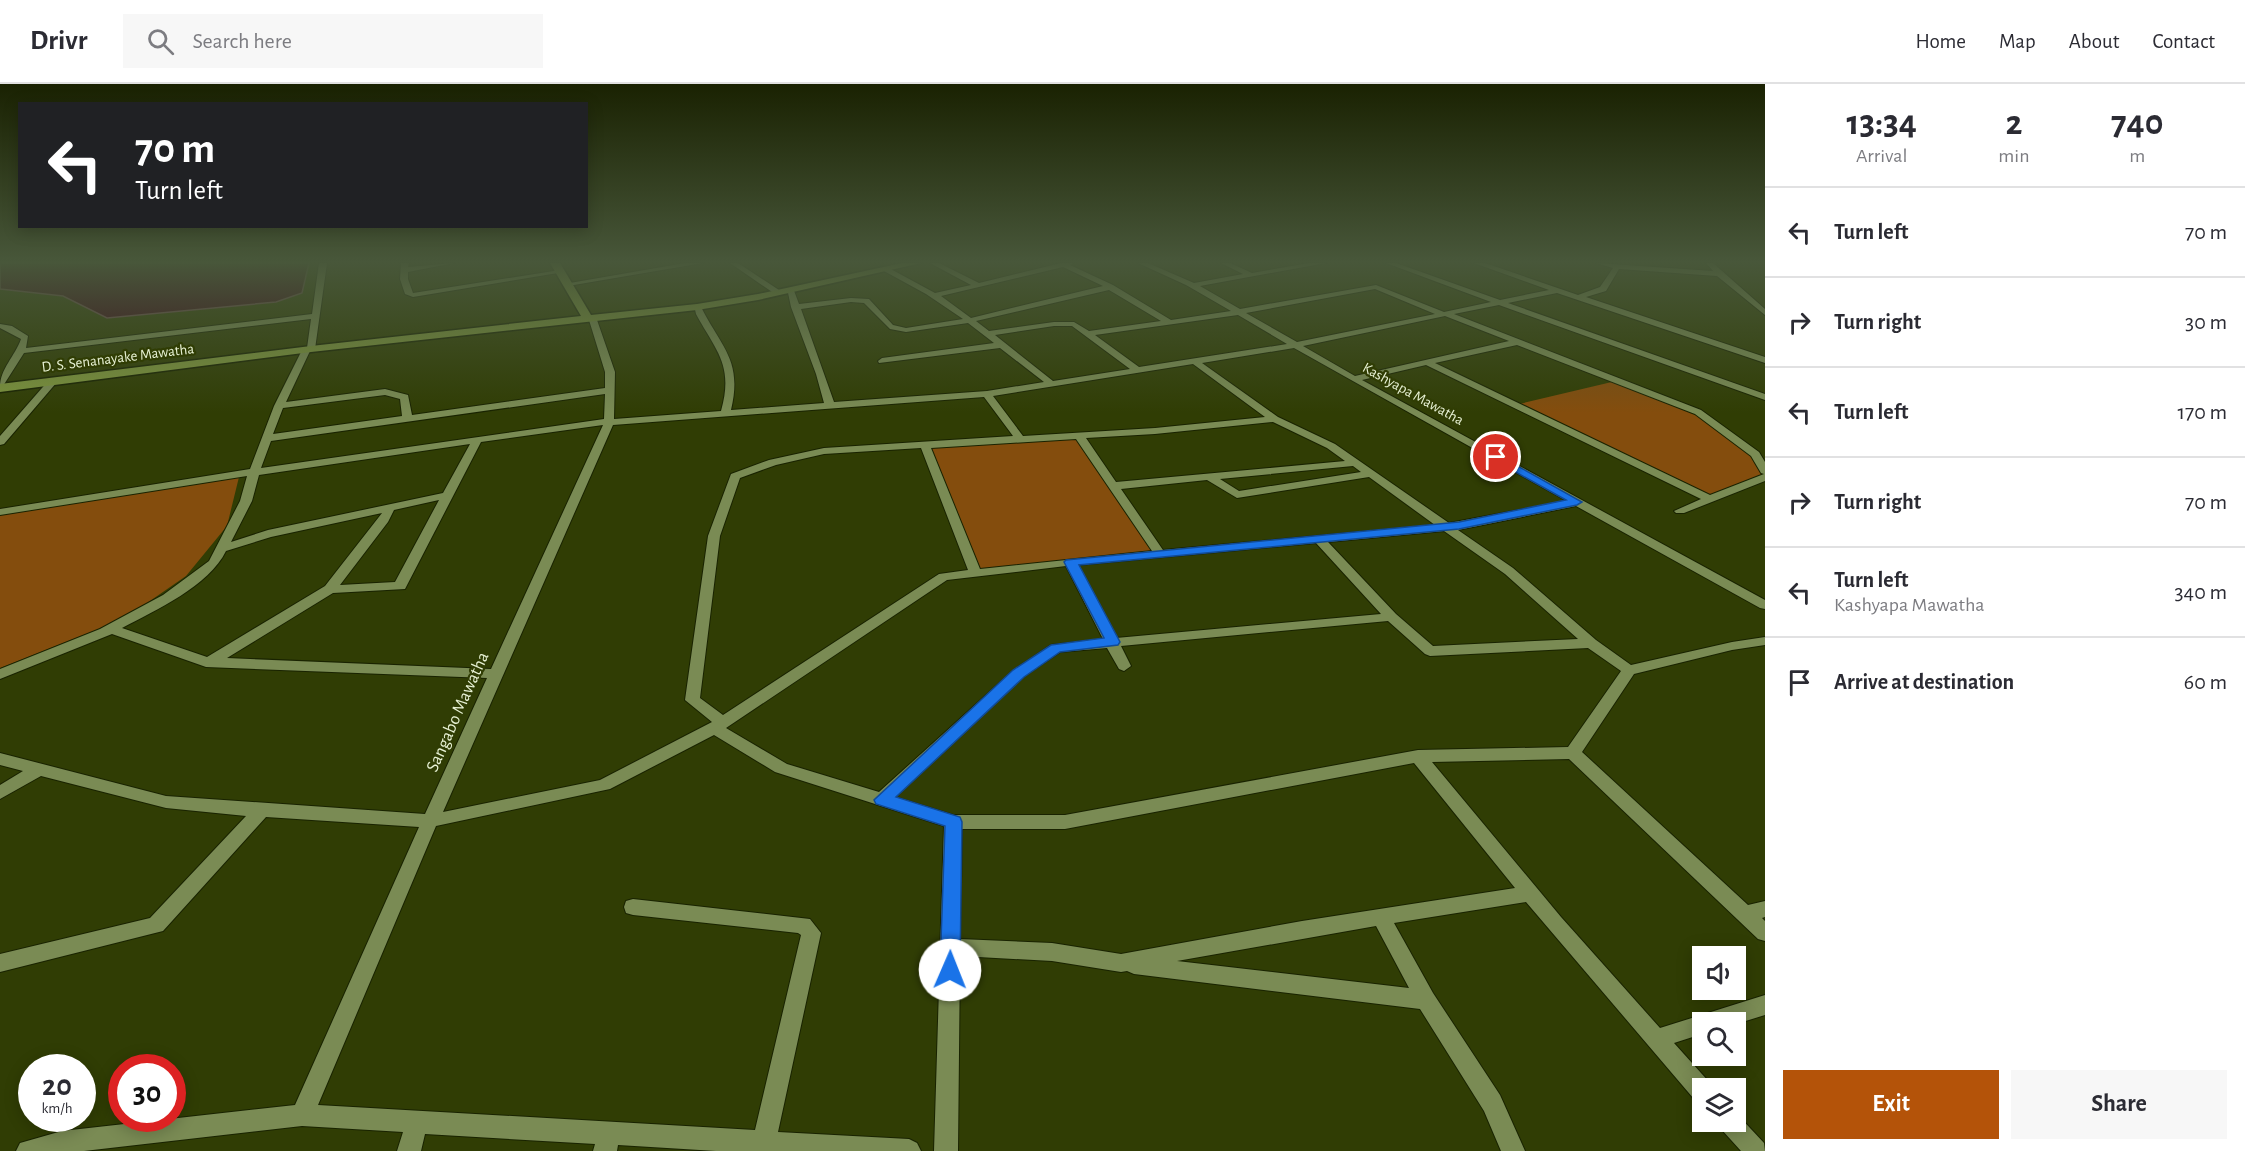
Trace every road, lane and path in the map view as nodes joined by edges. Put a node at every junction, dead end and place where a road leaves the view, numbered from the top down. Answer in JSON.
{"nodes":[{"id":1,"x":317,"y":313,"type":"edge"},
{"id":2,"x":586,"y":313,"type":"edge"},
{"id":3,"x":650,"y":313,"type":"edge"},
{"id":4,"x":700,"y":313,"type":"edge"},
{"id":5,"x":797,"y":313,"type":"edge"},
{"id":6,"x":877,"y":313,"type":"edge"},
{"id":7,"x":957,"y":313,"type":"edge"},
{"id":8,"x":1001,"y":313,"type":"edge"},
{"id":9,"x":1153,"y":313,"type":"edge"},
{"id":10,"x":1233,"y":313,"type":"edge"},
{"id":11,"x":1240,"y":313,"type":"edge"},
{"id":12,"x":1441,"y":313,"type":"edge"},
{"id":13,"x":1450,"y":313,"type":"edge"},
{"id":14,"x":1527,"y":313,"type":"edge"},
{"id":15,"x":1626,"y":313,"type":"edge"},
{"id":16,"x":1444,"y":314,"type":"junction"},
{"id":17,"x":317,"y":316,"type":"junction"},
{"id":18,"x":591,"y":320,"type":"junction"},
{"id":19,"x":968,"y":321,"type":"junction"},
{"id":20,"x":1168,"y":322,"type":"junction"},
{"id":21,"x":0,"y":326,"type":"edge"},
{"id":22,"x":987,"y":334,"type":"junction"},
{"id":23,"x":1088,"y":334,"type":"junction"},
{"id":24,"x":1517,"y":342,"type":"junction"},
{"id":25,"x":1001,"y":345,"type":"junction"},
{"id":26,"x":1296,"y":345,"type":"junction"},
{"id":27,"x":309,"y":350,"type":"junction"},
{"id":28,"x":21,"y":351,"type":"junction"},
{"id":29,"x":1765,"y":360,"type":"edge"},
{"id":30,"x":882,"y":361,"type":"dead end"},
{"id":31,"x":1426,"y":362,"type":"junction"},
{"id":32,"x":1197,"y":363,"type":"junction"},
{"id":33,"x":1139,"y":371,"type":"junction"},
{"id":34,"x":1354,"y":379,"type":"junction"},
{"id":35,"x":52,"y":382,"type":"junction"},
{"id":36,"x":1052,"y":384,"type":"junction"},
{"id":37,"x":0,"y":386,"type":"edge"},
{"id":38,"x":610,"y":390,"type":"junction"},
{"id":39,"x":987,"y":394,"type":"junction"},
{"id":40,"x":1765,"y":397,"type":"edge"},
{"id":41,"x":279,"y":406,"type":"junction"},
{"id":42,"x":830,"y":406,"type":"junction"},
{"id":43,"x":725,"y":414,"type":"junction"},
{"id":44,"x":407,"y":418,"type":"junction"},
{"id":45,"x":1274,"y":419,"type":"junction"},
{"id":46,"x":609,"y":422,"type":"junction"},
{"id":47,"x":5,"y":429,"type":"edge"},
{"id":48,"x":1079,"y":436,"type":"junction"},
{"id":49,"x":267,"y":438,"type":"junction"},
{"id":50,"x":1021,"y":440,"type":"junction"},
{"id":51,"x":477,"y":441,"type":"junction"},
{"id":52,"x":0,"y":442,"type":"edge"},
{"id":53,"x":925,"y":445,"type":"junction"},
{"id":54,"x":1355,"y":463,"type":"junction"},
{"id":55,"x":1765,"y":471,"type":"edge"},
{"id":56,"x":254,"y":472,"type":"junction"},
{"id":57,"x":1370,"y":474,"type":"junction"},
{"id":58,"x":1209,"y":477,"type":"junction"},
{"id":59,"x":1765,"y":477,"type":"edge"},
{"id":60,"x":1113,"y":486,"type":"junction"},
{"id":61,"x":447,"y":495,"type":"junction"},
{"id":62,"x":1710,"y":499,"type":"junction"},
{"id":63,"x":1577,"y":502,"type":"junction"},
{"id":64,"x":390,"y":507,"type":"junction"},
{"id":65,"x":1680,"y":511,"type":"dead end"},
{"id":66,"x":0,"y":512,"type":"edge"},
{"id":67,"x":1446,"y":527,"type":"junction"},
{"id":68,"x":1319,"y":539,"type":"junction"},
{"id":69,"x":220,"y":549,"type":"junction"},
{"id":70,"x":1160,"y":554,"type":"junction"},
{"id":71,"x":1071,"y":562,"type":"junction"},
{"id":72,"x":975,"y":573,"type":"junction"},
{"id":73,"x":330,"y":590,"type":"junction"},
{"id":74,"x":1765,"y":605,"type":"edge"},
{"id":75,"x":1390,"y":617,"type":"junction"},
{"id":76,"x":111,"y":629,"type":"junction"},
{"id":77,"x":1765,"y":641,"type":"edge"},
{"id":78,"x":1113,"y":642,"type":"junction"},
{"id":79,"x":1591,"y":643,"type":"junction"},
{"id":80,"x":210,"y":662,"type":"junction"},
{"id":81,"x":1124,"y":666,"type":"dead end"},
{"id":82,"x":1629,"y":670,"type":"junction"},
{"id":83,"x":0,"y":674,"type":"edge"},
{"id":84,"x":495,"y":674,"type":"junction"},
{"id":85,"x":718,"y":725,"type":"junction"},
{"id":86,"x":1573,"y":753,"type":"junction"},
{"id":87,"x":1418,"y":756,"type":"junction"},
{"id":88,"x":0,"y":759,"type":"edge"},
{"id":89,"x":39,"y":769,"type":"junction"},
{"id":90,"x":0,"y":793,"type":"edge"},
{"id":91,"x":882,"y":800,"type":"junction"},
{"id":92,"x":261,"y":811,"type":"junction"},
{"id":93,"x":430,"y":820,"type":"junction"},
{"id":94,"x":953,"y":822,"type":"junction"},
{"id":95,"x":1530,"y":894,"type":"junction"},
{"id":96,"x":633,"y":907,"type":"dead end"},
{"id":97,"x":1756,"y":911,"type":"edge"},
{"id":98,"x":1381,"y":917,"type":"junction"},
{"id":99,"x":1765,"y":933,"type":"edge"},
{"id":100,"x":950,"y":947,"type":"junction"},
{"id":101,"x":0,"y":963,"type":"edge"},
{"id":102,"x":1121,"y":963,"type":"junction"},
{"id":103,"x":1426,"y":1000,"type":"junction"},
{"id":104,"x":1765,"y":1005,"type":"edge"},
{"id":105,"x":1742,"y":1012,"type":"edge"},
{"id":106,"x":1692,"y":1027,"type":"edge"},
{"id":107,"x":1656,"y":1039,"type":"junction"},
{"id":108,"x":1692,"y":1080,"type":"edge"},
{"id":109,"x":302,"y":1115,"type":"junction"},
{"id":110,"x":417,"y":1122,"type":"junction"},
{"id":111,"x":1739,"y":1132,"type":"edge"},
{"id":112,"x":606,"y":1142,"type":"edge"},
{"id":113,"x":765,"y":1143,"type":"junction"},
{"id":114,"x":28,"y":1151,"type":"edge"},
{"id":115,"x":409,"y":1151,"type":"edge"},
{"id":116,"x":909,"y":1151,"type":"edge"},
{"id":117,"x":946,"y":1151,"type":"edge"},
{"id":118,"x":1514,"y":1151,"type":"edge"},
{"id":119,"x":1756,"y":1151,"type":"edge"}],
"edges":[{"from":1,"to":17,"type":"street"},
{"from":2,"to":18,"type":"main road"},
{"from":3,"to":18,"type":"main road","name":"D. S. Senanayake Mawatha"},
{"from":4,"to":43,"type":"street"},
{"from":5,"to":42,"type":"street"},
{"from":6,"to":19,"type":"street"},
{"from":7,"to":19,"type":"street"},
{"from":8,"to":19,"type":"street"},
{"from":9,"to":20,"type":"street"},
{"from":10,"to":20,"type":"street"},
{"from":11,"to":26,"type":"street","name":"Kashyapa Mawatha"},
{"from":12,"to":16,"type":"street"},
{"from":13,"to":16,"type":"street"},
{"from":14,"to":40,"type":"street"},
{"from":15,"to":29,"type":"street"},
{"from":16,"to":24,"type":"street"},
{"from":16,"to":26,"type":"street"},
{"from":17,"to":27,"type":"street"},
{"from":17,"to":28,"type":"street"},
{"from":18,"to":27,"type":"main road","name":"D. S. Senanayake Mawatha"},
{"from":18,"to":38,"type":"street","name":"Sangabo Mawatha"},
{"from":19,"to":22,"type":"street"},
{"from":20,"to":23,"type":"street"},
{"from":21,"to":28,"type":"street"},
{"from":22,"to":23,"type":"street"},
{"from":22,"to":25,"type":"street"},
{"from":23,"to":33,"type":"street"},
{"from":24,"to":31,"type":"street"},
{"from":24,"to":55,"type":"street"},
{"from":25,"to":30,"type":"street"},
{"from":25,"to":36,"type":"street"},
{"from":26,"to":32,"type":"street"},
{"from":26,"to":34,"type":"street","name":"Kashyapa Mawatha"},
{"from":27,"to":35,"type":"main road","name":"D. S. Senanayake Mawatha"},
{"from":27,"to":41,"type":"street"},
{"from":28,"to":37,"type":"street"},
{"from":31,"to":34,"type":"street"},
{"from":31,"to":62,"type":"street"},
{"from":32,"to":33,"type":"street"},
{"from":32,"to":45,"type":"street"},
{"from":33,"to":36,"type":"street"},
{"from":34,"to":63,"type":"street","name":"Kashyapa Mawatha"},
{"from":35,"to":37,"type":"main road","name":"D. S. Senanayake Mawatha"},
{"from":35,"to":47,"type":"street"},
{"from":36,"to":39,"type":"street"},
{"from":38,"to":44,"type":"street"},
{"from":38,"to":46,"type":"street","name":"Sangabo Mawatha"},
{"from":39,"to":42,"type":"street"},
{"from":39,"to":50,"type":"street"},
{"from":41,"to":44,"type":"street"},
{"from":41,"to":49,"type":"street"},
{"from":42,"to":43,"type":"street"},
{"from":43,"to":46,"type":"street"},
{"from":44,"to":49,"type":"street"},
{"from":45,"to":48,"type":"street"},
{"from":45,"to":54,"type":"street"},
{"from":46,"to":51,"type":"street"},
{"from":46,"to":84,"type":"street","name":"Sangabo Mawatha"},
{"from":47,"to":52,"type":"street"},
{"from":48,"to":50,"type":"street"},
{"from":48,"to":60,"type":"street"},
{"from":49,"to":56,"type":"street"},
{"from":50,"to":53,"type":"street"},
{"from":51,"to":56,"type":"street"},
{"from":51,"to":61,"type":"street"},
{"from":53,"to":72,"type":"street"},
{"from":53,"to":85,"type":"street"},
{"from":54,"to":57,"type":"street"},
{"from":54,"to":58,"type":"street"},
{"from":56,"to":66,"type":"street"},
{"from":56,"to":69,"type":"street"},
{"from":57,"to":58,"type":"street"},
{"from":57,"to":67,"type":"street"},
{"from":58,"to":60,"type":"street"},
{"from":59,"to":62,"type":"street"},
{"from":60,"to":70,"type":"street"},
{"from":61,"to":64,"type":"street"},
{"from":61,"to":73,"type":"street"},
{"from":62,"to":65,"type":"street"},
{"from":63,"to":67,"type":"street"},
{"from":63,"to":74,"type":"street","name":"Kashyapa Mawatha"},
{"from":64,"to":69,"type":"street"},
{"from":64,"to":73,"type":"street"},
{"from":67,"to":68,"type":"street"},
{"from":67,"to":79,"type":"street"},
{"from":68,"to":70,"type":"street"},
{"from":68,"to":75,"type":"street"},
{"from":69,"to":76,"type":"street"},
{"from":70,"to":71,"type":"street"},
{"from":71,"to":72,"type":"street"},
{"from":71,"to":78,"type":"street"},
{"from":72,"to":85,"type":"street"},
{"from":73,"to":80,"type":"street"},
{"from":75,"to":78,"type":"street"},
{"from":75,"to":79,"type":"street"},
{"from":76,"to":80,"type":"street"},
{"from":76,"to":83,"type":"street"},
{"from":77,"to":82,"type":"street"},
{"from":78,"to":81,"type":"street"},
{"from":78,"to":91,"type":"street"},
{"from":79,"to":82,"type":"street"},
{"from":80,"to":84,"type":"street"},
{"from":82,"to":86,"type":"street"},
{"from":84,"to":93,"type":"street","name":"Sangabo Mawatha"},
{"from":85,"to":91,"type":"street"},
{"from":85,"to":93,"type":"street"},
{"from":86,"to":87,"type":"street"},
{"from":86,"to":97,"type":"street"},
{"from":87,"to":94,"type":"street"},
{"from":87,"to":95,"type":"street"},
{"from":88,"to":89,"type":"street"},
{"from":89,"to":90,"type":"street"},
{"from":89,"to":92,"type":"street"},
{"from":91,"to":94,"type":"street"},
{"from":92,"to":93,"type":"street"},
{"from":92,"to":101,"type":"street"},
{"from":93,"to":109,"type":"street","name":"Sangabo Mawatha"},
{"from":94,"to":100,"type":"street"},
{"from":95,"to":98,"type":"street"},
{"from":95,"to":107,"type":"street"},
{"from":96,"to":113,"type":"street"},
{"from":97,"to":99,"type":"street"},
{"from":98,"to":102,"type":"street"},
{"from":98,"to":103,"type":"street"},
{"from":100,"to":102,"type":"street"},
{"from":100,"to":117,"type":"street"},
{"from":102,"to":103,"type":"street"},
{"from":103,"to":118,"type":"street"},
{"from":104,"to":105,"type":"street"},
{"from":106,"to":107,"type":"street"},
{"from":107,"to":108,"type":"street"},
{"from":109,"to":110,"type":"street"},
{"from":109,"to":114,"type":"street"},
{"from":110,"to":112,"type":"street"},
{"from":110,"to":115,"type":"street"},
{"from":111,"to":119,"type":"street"},
{"from":112,"to":113,"type":"street"},
{"from":113,"to":116,"type":"street"}]}
